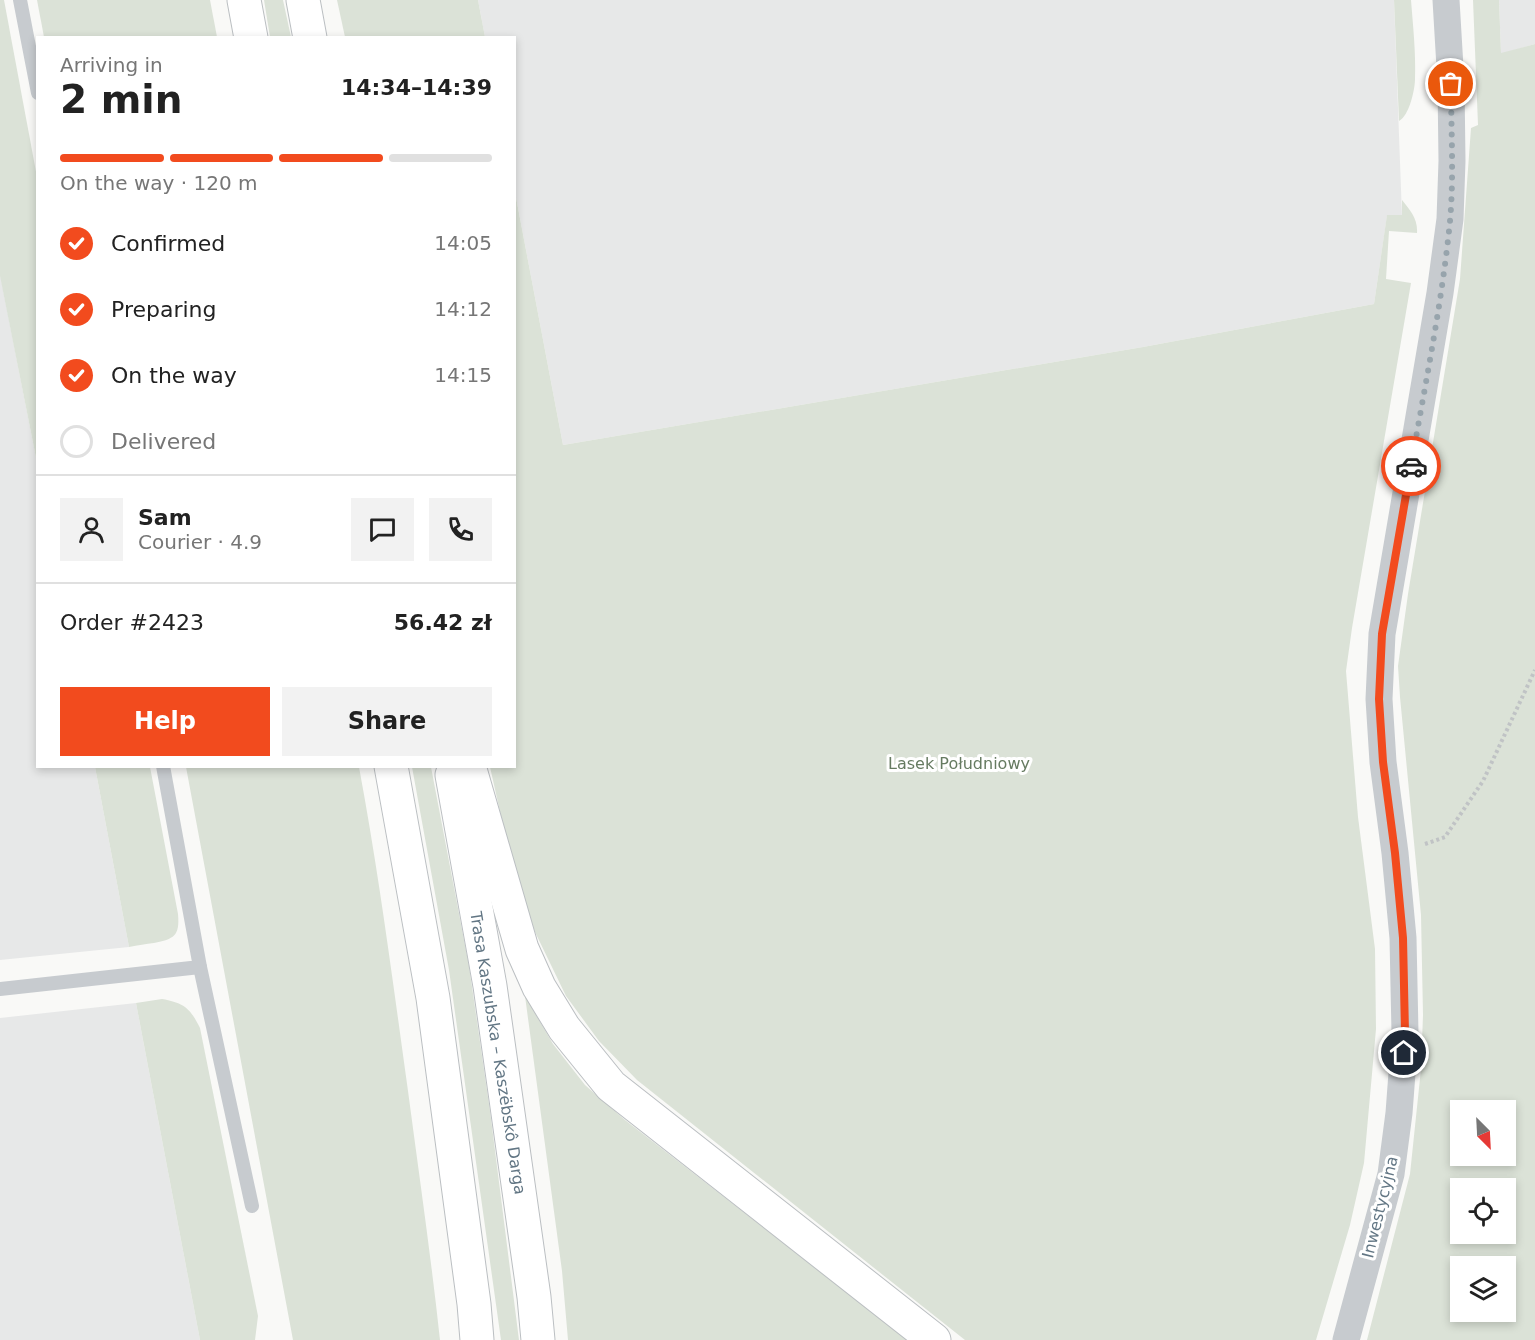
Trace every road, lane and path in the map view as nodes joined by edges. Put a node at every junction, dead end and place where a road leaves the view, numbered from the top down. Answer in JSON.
{"nodes":[{"id":1,"x":20,"y":0,"type":"edge"},
{"id":2,"x":244,"y":0,"type":"edge"},
{"id":3,"x":303,"y":0,"type":"edge"},
{"id":4,"x":1446,"y":0,"type":"edge"},
{"id":5,"x":251,"y":36,"type":"edge"},
{"id":6,"x":310,"y":36,"type":"edge"},
{"id":7,"x":36,"y":83,"type":"edge"},
{"id":8,"x":1535,"y":670,"type":"edge"},
{"id":9,"x":163,"y":768,"type":"edge"},
{"id":10,"x":391,"y":768,"type":"edge"},
{"id":11,"x":450,"y":768,"type":"edge"},
{"id":12,"x":469,"y":768,"type":"edge"},
{"id":13,"x":1395,"y":853,"type":"junction"},
{"id":14,"x":200,"y":968,"type":"junction"},
{"id":15,"x":0,"y":989,"type":"edge"},
{"id":16,"x":252,"y":1206,"type":"dead end"},
{"id":17,"x":477,"y":1340,"type":"edge"},
{"id":18,"x":538,"y":1340,"type":"edge"},
{"id":19,"x":934,"y":1340,"type":"edge"},
{"id":20,"x":1346,"y":1340,"type":"edge"}],
"edges":[{"from":1,"to":7,"type":"lane"},
{"from":2,"to":5,"type":"highway"},
{"from":3,"to":6,"type":"highway"},
{"from":4,"to":13,"type":"street","name":"Inwestycyjna"},
{"from":8,"to":13,"type":"path"},
{"from":9,"to":14,"type":"lane"},
{"from":10,"to":17,"type":"highway"},
{"from":11,"to":18,"type":"highway","name":"Trasa Kaszubska – Kaszëbskô Darga"},
{"from":12,"to":19,"type":"highway"},
{"from":13,"to":20,"type":"street","name":"Inwestycyjna"},
{"from":14,"to":15,"type":"lane"},
{"from":14,"to":16,"type":"lane"}]}
